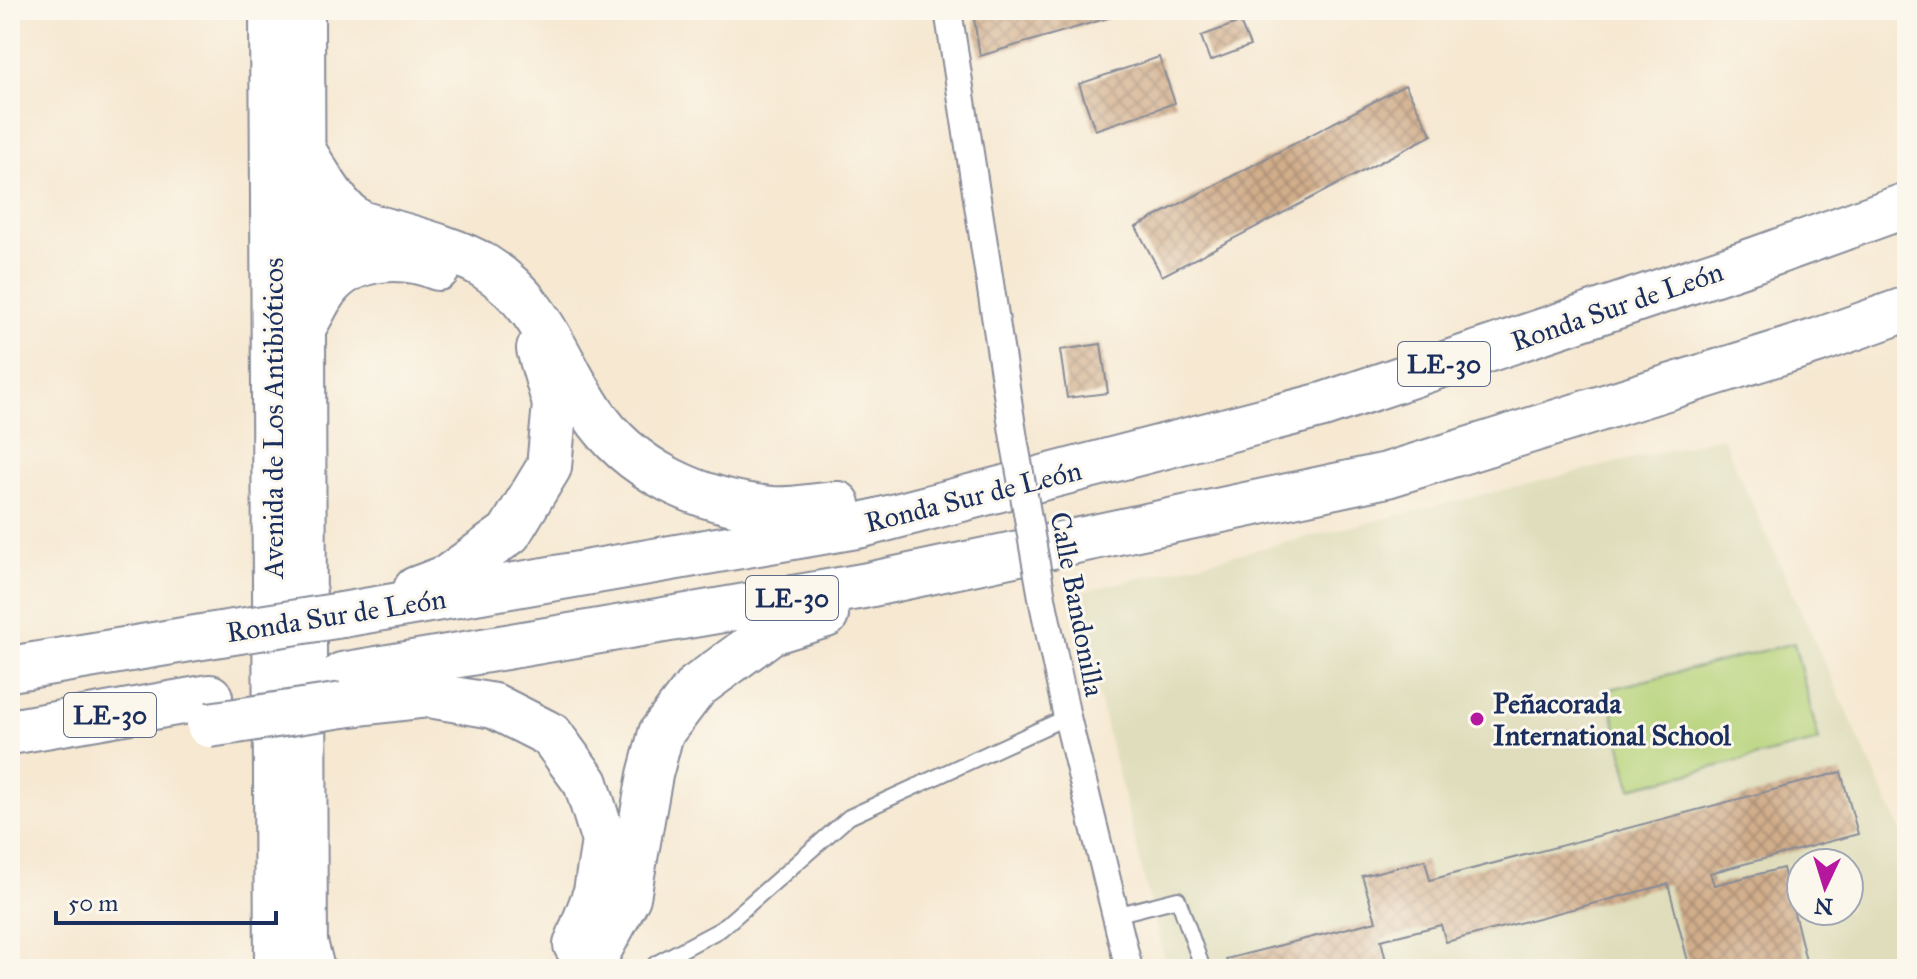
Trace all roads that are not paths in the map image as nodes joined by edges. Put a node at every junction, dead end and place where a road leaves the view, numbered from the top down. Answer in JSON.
{"nodes":[{"id":1,"x":271,"y":10,"type":"edge"},
{"id":2,"x":287,"y":10,"type":"edge"},
{"id":3,"x":303,"y":10,"type":"edge"},
{"id":4,"x":952,"y":11,"type":"edge"},
{"id":5,"x":303,"y":150,"type":"junction"},
{"id":6,"x":1907,"y":205,"type":"edge"},
{"id":7,"x":304,"y":235,"type":"junction"},
{"id":8,"x":358,"y":242,"type":"junction"},
{"id":9,"x":1907,"y":309,"type":"edge"},
{"id":10,"x":304,"y":326,"type":"junction"},
{"id":11,"x":1387,"y":475,"type":"junction"},
{"id":12,"x":972,"y":496,"type":"junction"},
{"id":13,"x":342,"y":615,"type":"junction"},
{"id":14,"x":275,"y":666,"type":"junction"},
{"id":15,"x":10,"y":669,"type":"edge"},
{"id":16,"x":343,"y":690,"type":"junction"},
{"id":17,"x":1067,"y":717,"type":"junction"},
{"id":18,"x":10,"y":732,"type":"edge"},
{"id":19,"x":1115,"y":915,"type":"junction"},
{"id":20,"x":298,"y":964,"type":"edge"},
{"id":21,"x":655,"y":964,"type":"dead end"},
{"id":22,"x":558,"y":969,"type":"edge"},
{"id":23,"x":589,"y":969,"type":"edge"},
{"id":24,"x":1129,"y":969,"type":"edge"},
{"id":25,"x":1203,"y":969,"type":"edge"}],
"edges":[{"from":1,"to":14,"type":"main road","name":"Avenida de Los Antibióticos"},
{"from":2,"to":7,"type":"main road"},
{"from":3,"to":5,"type":"main road","name":"Avenida de Los Antibióticos"},
{"from":4,"to":17,"type":"street","name":"Calle Bandonilla","bridge":true},
{"from":5,"to":7,"type":"main road","name":"Avenida de Los Antibióticos"},
{"from":5,"to":8,"type":"highway"},
{"from":6,"to":12,"type":"highway","name":"Ronda Sur de León","number":"LE-30"},
{"from":7,"to":8,"type":"highway"},
{"from":7,"to":10,"type":"main road","name":"Avenida de Los Antibióticos"},
{"from":7,"to":14,"type":"main road"},
{"from":8,"to":10,"type":"highway"},
{"from":8,"to":12,"type":"highway"},
{"from":8,"to":13,"type":"highway"},
{"from":9,"to":11,"type":"highway","name":"Ronda Sur de León","number":"LE-30"},
{"from":10,"to":20,"type":"main road","name":"Avenida de Los Antibióticos"},
{"from":11,"to":16,"type":"highway","name":"Ronda Sur de León","number":"LE-30"},
{"from":11,"to":23,"type":"highway"},
{"from":12,"to":13,"type":"highway","name":"Ronda Sur de León","number":"LE-30"},
{"from":13,"to":15,"type":"highway","name":"Ronda Sur de León","number":"LE-30","bridge":true},
{"from":14,"to":20,"type":"main road","name":"Avenida de Los Antibióticos"},
{"from":16,"to":18,"type":"highway","name":"Ronda Sur de León","number":"LE-30"},
{"from":16,"to":22,"type":"highway"},
{"from":17,"to":19,"type":"street","name":"Calle Bandonilla"},
{"from":17,"to":21,"type":"lane"},
{"from":19,"to":24,"type":"street","name":"Calle Bandonilla"},
{"from":19,"to":25,"type":"lane"}]}
